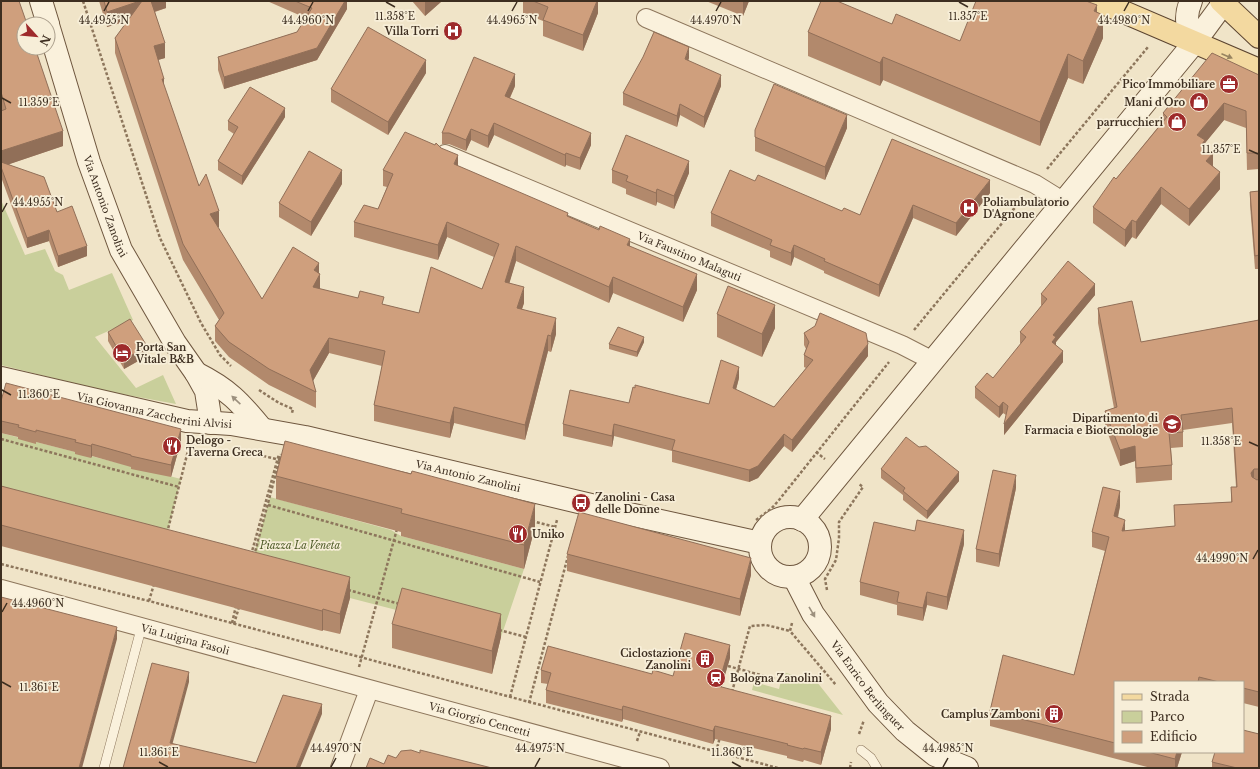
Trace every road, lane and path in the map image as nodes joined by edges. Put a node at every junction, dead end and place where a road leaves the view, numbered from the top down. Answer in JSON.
{"nodes":[{"id":1,"x":41,"y":1,"type":"edge"},
{"id":2,"x":83,"y":1,"type":"edge"},
{"id":3,"x":1098,"y":1,"type":"edge"},
{"id":4,"x":1191,"y":1,"type":"edge"},
{"id":5,"x":1223,"y":2,"type":"edge"},
{"id":6,"x":46,"y":16,"type":"edge"},
{"id":7,"x":646,"y":18,"type":"dead end"},
{"id":8,"x":1259,"y":37,"type":"edge"},
{"id":9,"x":1194,"y":42,"type":"junction"},
{"id":10,"x":1149,"y":46,"type":"dead end"},
{"id":11,"x":56,"y":51,"type":"edge"},
{"id":12,"x":1259,"y":70,"type":"edge"},
{"id":13,"x":445,"y":154,"type":"edge"},
{"id":14,"x":1035,"y":184,"type":"junction"},
{"id":15,"x":1064,"y":202,"type":"junction"},
{"id":16,"x":902,"y":345,"type":"junction"},
{"id":17,"x":933,"y":361,"type":"junction"},
{"id":18,"x":235,"y":371,"type":"dead end"},
{"id":19,"x":196,"y":373,"type":"junction"},
{"id":20,"x":1,"y":378,"type":"edge"},
{"id":21,"x":256,"y":388,"type":"dead end"},
{"id":22,"x":291,"y":416,"type":"dead end"},
{"id":23,"x":211,"y":423,"type":"junction"},
{"id":24,"x":262,"y":429,"type":"junction"},
{"id":25,"x":192,"y":438,"type":"dead end"},
{"id":26,"x":1,"y":439,"type":"edge"},
{"id":27,"x":283,"y":448,"type":"edge"},
{"id":28,"x":234,"y":449,"type":"dead end"},
{"id":29,"x":280,"y":451,"type":"dead end"},
{"id":30,"x":279,"y":459,"type":"junction"},
{"id":31,"x":287,"y":461,"type":"edge"},
{"id":32,"x":179,"y":487,"type":"junction"},
{"id":33,"x":562,"y":498,"type":"junction"},
{"id":34,"x":268,"y":505,"type":"junction"},
{"id":35,"x":525,"y":520,"type":"edge"},
{"id":36,"x":750,"y":520,"type":"dead end"},
{"id":37,"x":802,"y":520,"type":"junction"},
{"id":38,"x":397,"y":526,"type":"edge"},
{"id":39,"x":555,"y":527,"type":"junction"},
{"id":40,"x":166,"y":535,"type":"edge"},
{"id":41,"x":394,"y":540,"type":"junction"},
{"id":42,"x":760,"y":543,"type":"junction"},
{"id":43,"x":569,"y":551,"type":"edge"},
{"id":44,"x":1,"y":564,"type":"edge"},
{"id":45,"x":794,"y":577,"type":"junction"},
{"id":46,"x":155,"y":579,"type":"edge"},
{"id":47,"x":540,"y":582,"type":"junction"},
{"id":48,"x":340,"y":588,"type":"edge"},
{"id":49,"x":1,"y":589,"type":"edge"},
{"id":50,"x":377,"y":598,"type":"junction"},
{"id":51,"x":149,"y":601,"type":"junction"},
{"id":52,"x":239,"y":601,"type":"edge"},
{"id":53,"x":407,"y":606,"type":"edge"},
{"id":54,"x":233,"y":623,"type":"junction"},
{"id":55,"x":141,"y":628,"type":"junction"},
{"id":56,"x":496,"y":629,"type":"edge"},
{"id":57,"x":790,"y":631,"type":"dead end"},
{"id":58,"x":526,"y":637,"type":"junction"},
{"id":59,"x":362,"y":658,"type":"junction"},
{"id":60,"x":728,"y":666,"type":"edge"},
{"id":61,"x":738,"y":669,"type":"junction"},
{"id":62,"x":775,"y":679,"type":"dead end"},
{"id":63,"x":362,"y":688,"type":"junction"},
{"id":64,"x":510,"y":697,"type":"junction"},
{"id":65,"x":730,"y":699,"type":"edge"},
{"id":66,"x":529,"y":703,"type":"junction"},
{"id":67,"x":722,"y":730,"type":"edge"},
{"id":68,"x":861,"y":750,"type":"dead end"},
{"id":69,"x":716,"y":752,"type":"junction"},
{"id":70,"x":104,"y":768,"type":"edge"},
{"id":71,"x":340,"y":768,"type":"edge"},
{"id":72,"x":660,"y":768,"type":"edge"},
{"id":73,"x":778,"y":768,"type":"edge"},
{"id":74,"x":877,"y":768,"type":"edge"},
{"id":75,"x":967,"y":768,"type":"edge"}],
"edges":[{"from":1,"to":6,"type":"street","name":"Via Antonio Zanolini"},
{"from":2,"to":18,"type":"path"},
{"from":3,"to":9,"type":"main road"},
{"from":4,"to":9,"type":"street"},
{"from":5,"to":8,"type":"main road"},
{"from":5,"to":9,"type":"street"},
{"from":7,"to":14,"type":"street"},
{"from":9,"to":12,"type":"main road","one_way":true},
{"from":9,"to":15,"type":"street"},
{"from":10,"to":14,"type":"path"},
{"from":11,"to":19,"type":"street","name":"Via Antonio Zanolini"},
{"from":13,"to":16,"type":"street","name":"Via Faustino Malaguti"},
{"from":14,"to":15,"type":"street"},
{"from":14,"to":16,"type":"path"},
{"from":15,"to":17,"type":"street"},
{"from":16,"to":17,"type":"street","name":"Via Faustino Malaguti"},
{"from":16,"to":36,"type":"path"},
{"from":17,"to":37,"type":"street"},
{"from":19,"to":23,"type":"street","name":"Via Antonio Zanolini"},
{"from":24,"to":19,"type":"street","name":"Via Antonio Zanolini","one_way":true},
{"from":20,"to":23,"type":"street","name":"Via Giovanna Zaccherini Alvisi"},
{"from":21,"to":22,"type":"path"},
{"from":23,"to":24,"type":"street","name":"Via Giovanna Zaccherini Alvisi"},
{"from":24,"to":33,"type":"street","name":"Via Antonio Zanolini"},
{"from":25,"to":32,"type":"path"},
{"from":26,"to":32,"type":"path"},
{"from":27,"to":30,"type":"path"},
{"from":28,"to":30,"type":"path"},
{"from":29,"to":30,"type":"path"},
{"from":30,"to":31,"type":"path"},
{"from":30,"to":34,"type":"path"},
{"from":30,"to":34,"type":"path"},
{"from":32,"to":40,"type":"path"},
{"from":33,"to":39,"type":"path"},
{"from":33,"to":42,"type":"street","name":"Via Antonio Zanolini"},
{"from":34,"to":41,"type":"path"},
{"from":35,"to":39,"type":"path"},
{"from":37,"to":42,"type":"street"},
{"from":37,"to":45,"type":"street"},
{"from":38,"to":41,"type":"path"},
{"from":39,"to":47,"type":"path"},
{"from":41,"to":47,"type":"path"},
{"from":41,"to":50,"type":"path"},
{"from":42,"to":45,"type":"street"},
{"from":43,"to":66,"type":"path"},
{"from":44,"to":51,"type":"path"},
{"from":45,"to":75,"type":"street","name":"Via Enrico Berlinguer","one_way":true},
{"from":46,"to":51,"type":"path"},
{"from":47,"to":58,"type":"path"},
{"from":48,"to":50,"type":"path"},
{"from":49,"to":55,"type":"street","name":"Via Luigina Fasoli"},
{"from":50,"to":53,"type":"path"},
{"from":50,"to":59,"type":"path"},
{"from":51,"to":54,"type":"path"},
{"from":52,"to":54,"type":"path"},
{"from":54,"to":59,"type":"path"},
{"from":55,"to":63,"type":"street","name":"Via Luigina Fasoli"},
{"from":55,"to":70,"type":"lane"},
{"from":56,"to":58,"type":"path"},
{"from":57,"to":61,"type":"path"},
{"from":58,"to":64,"type":"path"},
{"from":59,"to":63,"type":"path"},
{"from":59,"to":64,"type":"path"},
{"from":60,"to":61,"type":"path"},
{"from":61,"to":62,"type":"path"},
{"from":61,"to":65,"type":"path"},
{"from":63,"to":71,"type":"street"},
{"from":63,"to":72,"type":"street","name":"Via Giorgio Cencetti"},
{"from":64,"to":66,"type":"path"},
{"from":66,"to":69,"type":"path"},
{"from":67,"to":69,"type":"path"},
{"from":68,"to":74,"type":"lane"},
{"from":69,"to":73,"type":"path"}]}
